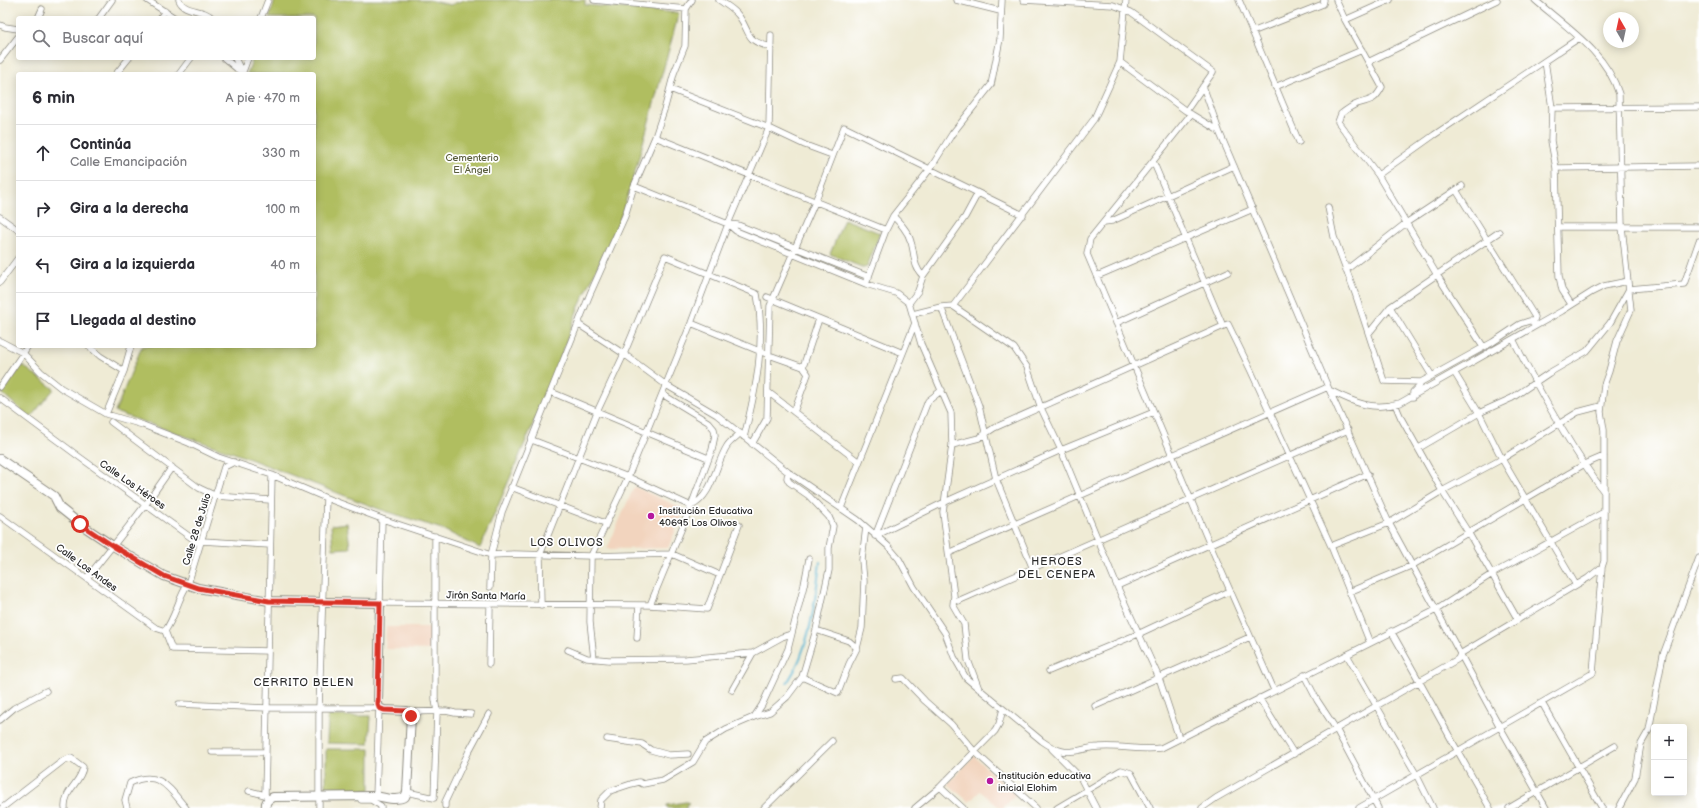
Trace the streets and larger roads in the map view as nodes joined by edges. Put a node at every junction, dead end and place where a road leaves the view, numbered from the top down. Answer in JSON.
{"nodes":[{"id":1,"x":112,"y":0,"type":"edge"},
{"id":2,"x":147,"y":0,"type":"edge"},
{"id":3,"x":179,"y":0,"type":"edge"},
{"id":4,"x":268,"y":0,"type":"edge"},
{"id":5,"x":594,"y":0,"type":"edge"},
{"id":6,"x":692,"y":0,"type":"edge"},
{"id":7,"x":719,"y":0,"type":"edge"},
{"id":8,"x":956,"y":0,"type":"edge"},
{"id":9,"x":1002,"y":0,"type":"edge"},
{"id":10,"x":1023,"y":0,"type":"edge"},
{"id":11,"x":1126,"y":0,"type":"edge"},
{"id":12,"x":1239,"y":0,"type":"edge"},
{"id":13,"x":1324,"y":0,"type":"edge"},
{"id":14,"x":1336,"y":0,"type":"edge"},
{"id":15,"x":1390,"y":0,"type":"edge"},
{"id":16,"x":1497,"y":0,"type":"edge"},
{"id":17,"x":1535,"y":0,"type":"edge"},
{"id":18,"x":639,"y":2,"type":"edge"},
{"id":19,"x":1075,"y":2,"type":"edge"},
{"id":20,"x":42,"y":9,"type":"dead end"},
{"id":21,"x":686,"y":9,"type":"junction"},
{"id":22,"x":1125,"y":9,"type":"junction"},
{"id":23,"x":165,"y":11,"type":"junction"},
{"id":24,"x":1000,"y":11,"type":"junction"},
{"id":25,"x":39,"y":16,"type":"edge"},
{"id":26,"x":100,"y":16,"type":"edge"},
{"id":27,"x":161,"y":16,"type":"edge"},
{"id":28,"x":171,"y":16,"type":"edge"},
{"id":29,"x":210,"y":16,"type":"edge"},
{"id":30,"x":262,"y":16,"type":"edge"},
{"id":31,"x":1345,"y":20,"type":"junction"},
{"id":32,"x":0,"y":25,"type":"edge"},
{"id":33,"x":16,"y":29,"type":"edge"},
{"id":34,"x":1252,"y":32,"type":"junction"},
{"id":35,"x":771,"y":35,"type":"dead end"},
{"id":36,"x":1579,"y":38,"type":"junction"},
{"id":37,"x":16,"y":40,"type":"edge"},
{"id":38,"x":770,"y":47,"type":"junction"},
{"id":39,"x":1362,"y":50,"type":"junction"},
{"id":40,"x":0,"y":60,"type":"edge"},
{"id":41,"x":127,"y":60,"type":"edge"},
{"id":42,"x":190,"y":60,"type":"edge"},
{"id":43,"x":226,"y":60,"type":"edge"},
{"id":44,"x":236,"y":60,"type":"edge"},
{"id":45,"x":247,"y":60,"type":"edge"},
{"id":46,"x":1545,"y":61,"type":"junction"},
{"id":47,"x":1120,"y":62,"type":"junction"},
{"id":48,"x":1368,"y":62,"type":"junction"},
{"id":49,"x":118,"y":72,"type":"edge"},
{"id":50,"x":180,"y":72,"type":"edge"},
{"id":51,"x":240,"y":72,"type":"edge"},
{"id":52,"x":241,"y":72,"type":"edge"},
{"id":53,"x":243,"y":72,"type":"edge"},
{"id":54,"x":1202,"y":86,"type":"junction"},
{"id":55,"x":1275,"y":86,"type":"junction"},
{"id":56,"x":670,"y":89,"type":"junction"},
{"id":57,"x":1620,"y":107,"type":"junction"},
{"id":58,"x":1699,"y":107,"type":"edge"},
{"id":59,"x":1552,"y":108,"type":"junction"},
{"id":60,"x":1188,"y":112,"type":"junction"},
{"id":61,"x":769,"y":128,"type":"junction"},
{"id":62,"x":1219,"y":131,"type":"junction"},
{"id":63,"x":655,"y":137,"type":"junction"},
{"id":64,"x":1299,"y":142,"type":"dead end"},
{"id":65,"x":832,"y":155,"type":"junction"},
{"id":66,"x":1153,"y":161,"type":"junction"},
{"id":67,"x":1234,"y":166,"type":"junction"},
{"id":68,"x":1699,"y":166,"type":"edge"},
{"id":69,"x":1556,"y":168,"type":"junction"},
{"id":70,"x":1622,"y":168,"type":"junction"},
{"id":71,"x":930,"y":169,"type":"junction"},
{"id":72,"x":750,"y":174,"type":"junction"},
{"id":73,"x":1378,"y":174,"type":"junction"},
{"id":74,"x":634,"y":186,"type":"junction"},
{"id":75,"x":1462,"y":186,"type":"dead end"},
{"id":76,"x":1456,"y":190,"type":"junction"},
{"id":77,"x":978,"y":193,"type":"junction"},
{"id":78,"x":1168,"y":196,"type":"junction"},
{"id":79,"x":815,"y":202,"type":"junction"},
{"id":80,"x":1328,"y":207,"type":"dead end"},
{"id":81,"x":1252,"y":210,"type":"junction"},
{"id":82,"x":1023,"y":215,"type":"junction"},
{"id":83,"x":893,"y":216,"type":"junction"},
{"id":84,"x":0,"y":217,"type":"edge"},
{"id":85,"x":1104,"y":222,"type":"junction"},
{"id":86,"x":1406,"y":223,"type":"junction"},
{"id":87,"x":728,"y":224,"type":"junction"},
{"id":88,"x":1559,"y":227,"type":"junction"},
{"id":89,"x":1622,"y":227,"type":"junction"},
{"id":90,"x":1699,"y":227,"type":"edge"},
{"id":91,"x":16,"y":229,"type":"edge"},
{"id":92,"x":886,"y":230,"type":"junction"},
{"id":93,"x":1499,"y":232,"type":"dead end"},
{"id":94,"x":1186,"y":238,"type":"junction"},
{"id":95,"x":1486,"y":241,"type":"junction"},
{"id":96,"x":1699,"y":241,"type":"edge"},
{"id":97,"x":795,"y":247,"type":"junction"},
{"id":98,"x":792,"y":253,"type":"junction"},
{"id":99,"x":16,"y":261,"type":"edge"},
{"id":100,"x":1346,"y":270,"type":"junction"},
{"id":101,"x":1228,"y":272,"type":"dead end"},
{"id":102,"x":708,"y":274,"type":"junction"},
{"id":103,"x":1437,"y":275,"type":"junction"},
{"id":104,"x":923,"y":276,"type":"junction"},
{"id":105,"x":1097,"y":276,"type":"junction"},
{"id":106,"x":869,"y":277,"type":"junction"},
{"id":107,"x":1628,"y":281,"type":"junction"},
{"id":108,"x":0,"y":282,"type":"edge"},
{"id":109,"x":1205,"y":283,"type":"junction"},
{"id":110,"x":866,"y":284,"type":"junction"},
{"id":111,"x":1630,"y":289,"type":"junction"},
{"id":112,"x":770,"y":298,"type":"junction"},
{"id":113,"x":909,"y":303,"type":"junction"},
{"id":114,"x":1571,"y":304,"type":"junction"},
{"id":115,"x":953,"y":306,"type":"junction"},
{"id":116,"x":941,"y":307,"type":"junction"},
{"id":117,"x":1390,"y":307,"type":"junction"},
{"id":118,"x":913,"y":314,"type":"junction"},
{"id":119,"x":819,"y":319,"type":"junction"},
{"id":120,"x":1534,"y":321,"type":"junction"},
{"id":121,"x":1116,"y":322,"type":"junction"},
{"id":122,"x":691,"y":323,"type":"junction"},
{"id":123,"x":578,"y":324,"type":"junction"},
{"id":124,"x":915,"y":324,"type":"junction"},
{"id":125,"x":1223,"y":326,"type":"junction"},
{"id":126,"x":1530,"y":329,"type":"junction"},
{"id":127,"x":1369,"y":333,"type":"junction"},
{"id":128,"x":1513,"y":339,"type":"junction"},
{"id":129,"x":0,"y":341,"type":"edge"},
{"id":130,"x":1493,"y":342,"type":"junction"},
{"id":131,"x":1483,"y":346,"type":"junction"},
{"id":132,"x":27,"y":348,"type":"edge"},
{"id":133,"x":91,"y":348,"type":"edge"},
{"id":134,"x":130,"y":348,"type":"edge"},
{"id":135,"x":1497,"y":348,"type":"junction"},
{"id":136,"x":761,"y":352,"type":"junction"},
{"id":137,"x":23,"y":353,"type":"junction"},
{"id":138,"x":903,"y":353,"type":"junction"},
{"id":139,"x":624,"y":354,"type":"junction"},
{"id":140,"x":769,"y":355,"type":"junction"},
{"id":141,"x":1135,"y":366,"type":"junction"},
{"id":142,"x":803,"y":367,"type":"junction"},
{"id":143,"x":124,"y":371,"type":"junction"},
{"id":144,"x":1454,"y":372,"type":"junction"},
{"id":145,"x":1432,"y":376,"type":"junction"},
{"id":146,"x":1421,"y":382,"type":"junction"},
{"id":147,"x":1534,"y":382,"type":"junction"},
{"id":148,"x":666,"y":385,"type":"junction"},
{"id":149,"x":0,"y":387,"type":"edge"},
{"id":150,"x":1329,"y":389,"type":"junction"},
{"id":151,"x":942,"y":390,"type":"junction"},
{"id":152,"x":550,"y":392,"type":"junction"},
{"id":153,"x":768,"y":392,"type":"junction"},
{"id":154,"x":662,"y":394,"type":"junction"},
{"id":155,"x":1413,"y":397,"type":"junction"},
{"id":156,"x":0,"y":398,"type":"edge"},
{"id":157,"x":1395,"y":404,"type":"junction"},
{"id":158,"x":1601,"y":406,"type":"junction"},
{"id":159,"x":1041,"y":408,"type":"junction"},
{"id":160,"x":597,"y":412,"type":"junction"},
{"id":161,"x":794,"y":412,"type":"junction"},
{"id":162,"x":1154,"y":412,"type":"junction"},
{"id":163,"x":1269,"y":413,"type":"junction"},
{"id":164,"x":1479,"y":413,"type":"junction"},
{"id":165,"x":106,"y":414,"type":"junction"},
{"id":166,"x":111,"y":422,"type":"dead end"},
{"id":167,"x":1557,"y":424,"type":"junction"},
{"id":168,"x":1348,"y":430,"type":"junction"},
{"id":169,"x":646,"y":432,"type":"junction"},
{"id":170,"x":986,"y":433,"type":"junction"},
{"id":171,"x":742,"y":435,"type":"junction"},
{"id":172,"x":532,"y":440,"type":"junction"},
{"id":173,"x":752,"y":443,"type":"junction"},
{"id":174,"x":952,"y":445,"type":"junction"},
{"id":175,"x":1418,"y":448,"type":"junction"},
{"id":176,"x":1061,"y":450,"type":"junction"},
{"id":177,"x":1172,"y":456,"type":"junction"},
{"id":178,"x":1290,"y":456,"type":"junction"},
{"id":179,"x":1604,"y":456,"type":"junction"},
{"id":180,"x":708,"y":458,"type":"junction"},
{"id":181,"x":0,"y":459,"type":"edge"},
{"id":182,"x":578,"y":459,"type":"junction"},
{"id":183,"x":1502,"y":459,"type":"junction"},
{"id":184,"x":234,"y":462,"type":"junction"},
{"id":185,"x":859,"y":462,"type":"junction"},
{"id":186,"x":1583,"y":464,"type":"junction"},
{"id":187,"x":172,"y":467,"type":"junction"},
{"id":188,"x":788,"y":472,"type":"junction"},
{"id":189,"x":1368,"y":474,"type":"junction"},
{"id":190,"x":272,"y":475,"type":"junction"},
{"id":191,"x":628,"y":477,"type":"junction"},
{"id":192,"x":996,"y":479,"type":"junction"},
{"id":193,"x":511,"y":487,"type":"junction"},
{"id":194,"x":1442,"y":491,"type":"junction"},
{"id":195,"x":1604,"y":492,"type":"junction"},
{"id":196,"x":216,"y":496,"type":"junction"},
{"id":197,"x":1079,"y":496,"type":"junction"},
{"id":198,"x":326,"y":498,"type":"junction"},
{"id":199,"x":1191,"y":499,"type":"junction"},
{"id":200,"x":1525,"y":499,"type":"junction"},
{"id":201,"x":270,"y":500,"type":"junction"},
{"id":202,"x":1310,"y":500,"type":"junction"},
{"id":203,"x":945,"y":502,"type":"junction"},
{"id":204,"x":146,"y":504,"type":"junction"},
{"id":205,"x":559,"y":505,"type":"junction"},
{"id":206,"x":691,"y":506,"type":"junction"},
{"id":207,"x":841,"y":508,"type":"junction"},
{"id":208,"x":1604,"y":512,"type":"junction"},
{"id":209,"x":0,"y":516,"type":"edge"},
{"id":210,"x":382,"y":519,"type":"junction"},
{"id":211,"x":606,"y":523,"type":"junction"},
{"id":212,"x":1389,"y":523,"type":"junction"},
{"id":213,"x":1015,"y":524,"type":"junction"},
{"id":214,"x":739,"y":525,"type":"dead end"},
{"id":215,"x":866,"y":527,"type":"junction"},
{"id":216,"x":1468,"y":532,"type":"junction"},
{"id":217,"x":435,"y":536,"type":"junction"},
{"id":218,"x":875,"y":536,"type":"junction"},
{"id":219,"x":202,"y":541,"type":"junction"},
{"id":220,"x":1098,"y":541,"type":"junction"},
{"id":221,"x":1550,"y":542,"type":"junction"},
{"id":222,"x":270,"y":545,"type":"junction"},
{"id":223,"x":1210,"y":545,"type":"junction"},
{"id":224,"x":1331,"y":546,"type":"junction"},
{"id":225,"x":112,"y":548,"type":"junction"},
{"id":226,"x":949,"y":553,"type":"junction"},
{"id":227,"x":672,"y":554,"type":"junction"},
{"id":228,"x":491,"y":555,"type":"junction"},
{"id":229,"x":540,"y":555,"type":"junction"},
{"id":230,"x":591,"y":556,"type":"junction"},
{"id":231,"x":809,"y":558,"type":"dead end"},
{"id":232,"x":1699,"y":558,"type":"edge"},
{"id":233,"x":1413,"y":565,"type":"junction"},
{"id":234,"x":1602,"y":567,"type":"junction"},
{"id":235,"x":1033,"y":569,"type":"junction"},
{"id":236,"x":1492,"y":574,"type":"junction"},
{"id":237,"x":720,"y":575,"type":"junction"},
{"id":238,"x":87,"y":578,"type":"junction"},
{"id":239,"x":188,"y":584,"type":"junction"},
{"id":240,"x":1576,"y":585,"type":"junction"},
{"id":241,"x":1117,"y":586,"type":"junction"},
{"id":242,"x":490,"y":587,"type":"dead end"},
{"id":243,"x":1230,"y":591,"type":"junction"},
{"id":244,"x":1349,"y":592,"type":"junction"},
{"id":245,"x":269,"y":601,"type":"junction"},
{"id":246,"x":958,"y":601,"type":"dead end"},
{"id":247,"x":323,"y":602,"type":"junction"},
{"id":248,"x":380,"y":603,"type":"junction"},
{"id":249,"x":435,"y":604,"type":"junction"},
{"id":250,"x":591,"y":604,"type":"junction"},
{"id":251,"x":490,"y":605,"type":"junction"},
{"id":252,"x":541,"y":605,"type":"junction"},
{"id":253,"x":639,"y":605,"type":"junction"},
{"id":254,"x":650,"y":605,"type":"junction"},
{"id":255,"x":1436,"y":610,"type":"junction"},
{"id":256,"x":1518,"y":620,"type":"junction"},
{"id":257,"x":166,"y":630,"type":"junction"},
{"id":258,"x":816,"y":630,"type":"junction"},
{"id":259,"x":1391,"y":631,"type":"junction"},
{"id":260,"x":791,"y":634,"type":"junction"},
{"id":261,"x":1138,"y":634,"type":"junction"},
{"id":262,"x":1250,"y":637,"type":"junction"},
{"id":263,"x":637,"y":638,"type":"dead end"},
{"id":264,"x":1370,"y":642,"type":"junction"},
{"id":265,"x":857,"y":648,"type":"junction"},
{"id":266,"x":568,"y":650,"type":"dead end"},
{"id":267,"x":268,"y":651,"type":"junction"},
{"id":268,"x":754,"y":653,"type":"junction"},
{"id":269,"x":1460,"y":654,"type":"junction"},
{"id":270,"x":1347,"y":655,"type":"junction"},
{"id":271,"x":594,"y":659,"type":"junction"},
{"id":272,"x":489,"y":664,"type":"dead end"},
{"id":273,"x":1049,"y":671,"type":"dead end"},
{"id":274,"x":1304,"y":675,"type":"junction"},
{"id":275,"x":802,"y":677,"type":"junction"},
{"id":276,"x":1159,"y":678,"type":"junction"},
{"id":277,"x":896,"y":679,"type":"dead end"},
{"id":278,"x":1420,"y":681,"type":"junction"},
{"id":279,"x":732,"y":690,"type":"dead end"},
{"id":280,"x":1274,"y":690,"type":"junction"},
{"id":281,"x":46,"y":691,"type":"dead end"},
{"id":282,"x":980,"y":691,"type":"junction"},
{"id":283,"x":1259,"y":698,"type":"junction"},
{"id":284,"x":1542,"y":703,"type":"junction"},
{"id":285,"x":179,"y":704,"type":"dead end"},
{"id":286,"x":1095,"y":706,"type":"dead end"},
{"id":287,"x":1377,"y":706,"type":"junction"},
{"id":288,"x":267,"y":708,"type":"junction"},
{"id":289,"x":319,"y":708,"type":"junction"},
{"id":290,"x":379,"y":708,"type":"junction"},
{"id":291,"x":1003,"y":709,"type":"junction"},
{"id":292,"x":410,"y":712,"type":"junction"},
{"id":293,"x":437,"y":712,"type":"junction"},
{"id":294,"x":471,"y":714,"type":"dead end"},
{"id":295,"x":489,"y":714,"type":"dead end"},
{"id":296,"x":754,"y":717,"type":"junction"},
{"id":297,"x":0,"y":720,"type":"edge"},
{"id":298,"x":1500,"y":727,"type":"junction"},
{"id":299,"x":1336,"y":729,"type":"junction"},
{"id":300,"x":1179,"y":738,"type":"junction"},
{"id":301,"x":608,"y":739,"type":"dead end"},
{"id":302,"x":832,"y":741,"type":"dead end"},
{"id":303,"x":1615,"y":746,"type":"dead end"},
{"id":304,"x":1050,"y":747,"type":"junction"},
{"id":305,"x":974,"y":751,"type":"junction"},
{"id":306,"x":212,"y":752,"type":"dead end"},
{"id":307,"x":266,"y":752,"type":"junction"},
{"id":308,"x":1457,"y":752,"type":"junction"},
{"id":309,"x":688,"y":754,"type":"dead end"},
{"id":310,"x":1294,"y":754,"type":"junction"},
{"id":311,"x":1579,"y":767,"type":"junction"},
{"id":312,"x":1416,"y":774,"type":"junction"},
{"id":313,"x":940,"y":787,"type":"junction"},
{"id":314,"x":249,"y":791,"type":"dead end"},
{"id":315,"x":407,"y":792,"type":"junction"},
{"id":316,"x":1087,"y":792,"type":"junction"},
{"id":317,"x":1537,"y":792,"type":"junction"},
{"id":318,"x":319,"y":796,"type":"junction"},
{"id":319,"x":360,"y":796,"type":"junction"},
{"id":320,"x":376,"y":796,"type":"junction"},
{"id":321,"x":266,"y":797,"type":"junction"},
{"id":322,"x":1374,"y":800,"type":"junction"},
{"id":323,"x":445,"y":806,"type":"dead end"},
{"id":324,"x":2,"y":808,"type":"edge"},
{"id":325,"x":65,"y":808,"type":"edge"},
{"id":326,"x":127,"y":808,"type":"edge"},
{"id":327,"x":186,"y":808,"type":"edge"},
{"id":328,"x":266,"y":808,"type":"edge"},
{"id":329,"x":319,"y":808,"type":"edge"},
{"id":330,"x":381,"y":808,"type":"edge"},
{"id":331,"x":600,"y":808,"type":"edge"},
{"id":332,"x":764,"y":808,"type":"edge"},
{"id":333,"x":915,"y":808,"type":"edge"},
{"id":334,"x":962,"y":808,"type":"edge"},
{"id":335,"x":1036,"y":808,"type":"edge"},
{"id":336,"x":1057,"y":808,"type":"edge"},
{"id":337,"x":1096,"y":808,"type":"edge"},
{"id":338,"x":1150,"y":808,"type":"edge"},
{"id":339,"x":1202,"y":808,"type":"edge"},
{"id":340,"x":1359,"y":808,"type":"edge"},
{"id":341,"x":1378,"y":808,"type":"edge"},
{"id":342,"x":1433,"y":808,"type":"edge"},
{"id":343,"x":1490,"y":808,"type":"edge"},
{"id":344,"x":1509,"y":808,"type":"edge"},
{"id":345,"x":1546,"y":808,"type":"edge"},
{"id":346,"x":1602,"y":808,"type":"edge"},
{"id":347,"x":1619,"y":808,"type":"edge"}],
"edges":[{"from":1,"to":26,"type":"street"},
{"from":2,"to":23,"type":"street"},
{"from":3,"to":29,"type":"street"},
{"from":4,"to":30,"type":"street"},
{"from":5,"to":18,"type":"street"},
{"from":6,"to":21,"type":"street"},
{"from":7,"to":38,"type":"street"},
{"from":8,"to":24,"type":"street"},
{"from":9,"to":24,"type":"street"},
{"from":10,"to":19,"type":"street"},
{"from":11,"to":22,"type":"street"},
{"from":12,"to":34,"type":"street"},
{"from":13,"to":34,"type":"street"},
{"from":14,"to":31,"type":"street"},
{"from":15,"to":31,"type":"street"},
{"from":16,"to":48,"type":"street"},
{"from":17,"to":36,"type":"street"},
{"from":18,"to":21,"type":"street"},
{"from":19,"to":22,"type":"street"},
{"from":20,"to":25,"type":"street"},
{"from":21,"to":56,"type":"street"},
{"from":22,"to":47,"type":"street"},
{"from":22,"to":54,"type":"street"},
{"from":23,"to":27,"type":"street"},
{"from":23,"to":28,"type":"street"},
{"from":24,"to":71,"type":"street"},
{"from":31,"to":39,"type":"street"},
{"from":32,"to":33,"type":"street"},
{"from":34,"to":55,"type":"street"},
{"from":35,"to":38,"type":"street"},
{"from":36,"to":46,"type":"street"},
{"from":36,"to":57,"type":"street"},
{"from":37,"to":40,"type":"street"},
{"from":38,"to":61,"type":"street"},
{"from":39,"to":48,"type":"street"},
{"from":39,"to":55,"type":"street"},
{"from":41,"to":49,"type":"street"},
{"from":42,"to":50,"type":"street"},
{"from":43,"to":51,"type":"street"},
{"from":44,"to":52,"type":"street"},
{"from":45,"to":53,"type":"street"},
{"from":46,"to":59,"type":"street"},
{"from":46,"to":73,"type":"street"},
{"from":47,"to":60,"type":"street"},
{"from":47,"to":82,"type":"street"},
{"from":48,"to":73,"type":"street"},
{"from":54,"to":60,"type":"street"},
{"from":54,"to":62,"type":"street"},
{"from":55,"to":64,"type":"street"},
{"from":56,"to":61,"type":"street"},
{"from":56,"to":63,"type":"street"},
{"from":57,"to":58,"type":"street"},
{"from":57,"to":59,"type":"street"},
{"from":57,"to":70,"type":"street"},
{"from":59,"to":69,"type":"street"},
{"from":60,"to":62,"type":"street"},
{"from":60,"to":66,"type":"street"},
{"from":61,"to":65,"type":"street"},
{"from":61,"to":72,"type":"street"},
{"from":62,"to":67,"type":"street"},
{"from":63,"to":72,"type":"street"},
{"from":63,"to":74,"type":"street"},
{"from":65,"to":71,"type":"street"},
{"from":65,"to":79,"type":"street"},
{"from":66,"to":78,"type":"street"},
{"from":66,"to":85,"type":"street"},
{"from":67,"to":78,"type":"street"},
{"from":67,"to":81,"type":"street"},
{"from":68,"to":70,"type":"street"},
{"from":69,"to":70,"type":"street"},
{"from":69,"to":88,"type":"street"},
{"from":70,"to":89,"type":"street"},
{"from":71,"to":77,"type":"street"},
{"from":71,"to":83,"type":"street"},
{"from":72,"to":79,"type":"street"},
{"from":72,"to":87,"type":"street"},
{"from":73,"to":86,"type":"street"},
{"from":74,"to":87,"type":"street"},
{"from":74,"to":123,"type":"street"},
{"from":75,"to":76,"type":"street"},
{"from":76,"to":86,"type":"street"},
{"from":76,"to":95,"type":"street"},
{"from":77,"to":82,"type":"street"},
{"from":77,"to":104,"type":"street"},
{"from":78,"to":85,"type":"street"},
{"from":78,"to":94,"type":"street"},
{"from":79,"to":92,"type":"street"},
{"from":79,"to":97,"type":"street"},
{"from":80,"to":100,"type":"street"},
{"from":81,"to":94,"type":"street"},
{"from":81,"to":150,"type":"street"},
{"from":82,"to":115,"type":"street"},
{"from":83,"to":92,"type":"street"},
{"from":83,"to":104,"type":"street"},
{"from":84,"to":91,"type":"street"},
{"from":85,"to":105,"type":"street"},
{"from":86,"to":100,"type":"street"},
{"from":86,"to":103,"type":"street"},
{"from":87,"to":97,"type":"street"},
{"from":87,"to":98,"type":"street"},
{"from":87,"to":102,"type":"street"},
{"from":88,"to":89,"type":"street"},
{"from":88,"to":114,"type":"street"},
{"from":89,"to":90,"type":"street"},
{"from":89,"to":107,"type":"street"},
{"from":92,"to":106,"type":"street"},
{"from":93,"to":95,"type":"street"},
{"from":94,"to":105,"type":"street"},
{"from":94,"to":109,"type":"street"},
{"from":95,"to":103,"type":"street"},
{"from":95,"to":120,"type":"street"},
{"from":96,"to":111,"type":"street"},
{"from":97,"to":98,"type":"street"},
{"from":97,"to":106,"type":"street"},
{"from":98,"to":110,"type":"street"},
{"from":98,"to":112,"type":"street"},
{"from":99,"to":108,"type":"street"},
{"from":100,"to":127,"type":"street"},
{"from":101,"to":109,"type":"street"},
{"from":102,"to":122,"type":"street"},
{"from":102,"to":136,"type":"street"},
{"from":102,"to":139,"type":"street"},
{"from":103,"to":117,"type":"street"},
{"from":103,"to":131,"type":"street"},
{"from":104,"to":113,"type":"street"},
{"from":105,"to":121,"type":"street"},
{"from":106,"to":110,"type":"street"},
{"from":107,"to":111,"type":"street"},
{"from":107,"to":114,"type":"street"},
{"from":109,"to":121,"type":"street"},
{"from":109,"to":125,"type":"street"},
{"from":110,"to":113,"type":"street"},
{"from":111,"to":147,"type":"street"},
{"from":111,"to":158,"type":"street"},
{"from":112,"to":119,"type":"street"},
{"from":112,"to":140,"type":"street"},
{"from":113,"to":118,"type":"street"},
{"from":114,"to":126,"type":"street"},
{"from":115,"to":116,"type":"street"},
{"from":115,"to":159,"type":"street"},
{"from":116,"to":118,"type":"street"},
{"from":116,"to":170,"type":"street"},
{"from":117,"to":127,"type":"street"},
{"from":117,"to":145,"type":"street"},
{"from":118,"to":124,"type":"street"},
{"from":119,"to":138,"type":"street"},
{"from":119,"to":142,"type":"street"},
{"from":120,"to":126,"type":"street"},
{"from":120,"to":130,"type":"street"},
{"from":121,"to":141,"type":"street"},
{"from":122,"to":136,"type":"street"},
{"from":122,"to":148,"type":"street"},
{"from":123,"to":139,"type":"street"},
{"from":123,"to":152,"type":"street"},
{"from":124,"to":138,"type":"street"},
{"from":124,"to":151,"type":"street"},
{"from":125,"to":141,"type":"street"},
{"from":125,"to":163,"type":"street"},
{"from":126,"to":128,"type":"street"},
{"from":127,"to":146,"type":"street"},
{"from":128,"to":135,"type":"street"},
{"from":128,"to":147,"type":"street"},
{"from":129,"to":137,"type":"street"},
{"from":130,"to":131,"type":"street"},
{"from":130,"to":135,"type":"street"},
{"from":131,"to":145,"type":"street"},
{"from":132,"to":137,"type":"street"},
{"from":133,"to":143,"type":"street"},
{"from":134,"to":143,"type":"street"},
{"from":135,"to":144,"type":"street"},
{"from":136,"to":140,"type":"street"},
{"from":136,"to":171,"type":"street"},
{"from":137,"to":149,"type":"street"},
{"from":137,"to":165,"type":"street"},
{"from":138,"to":185,"type":"street"},
{"from":139,"to":148,"type":"street"},
{"from":139,"to":160,"type":"street"},
{"from":140,"to":142,"type":"street"},
{"from":140,"to":153,"type":"street"},
{"from":141,"to":159,"type":"street"},
{"from":141,"to":162,"type":"street"},
{"from":142,"to":161,"type":"street"},
{"from":143,"to":165,"type":"street"},
{"from":144,"to":155,"type":"street"},
{"from":144,"to":164,"type":"street"},
{"from":145,"to":146,"type":"street"},
{"from":146,"to":155,"type":"street"},
{"from":147,"to":164,"type":"street"},
{"from":147,"to":167,"type":"street"},
{"from":148,"to":154,"type":"street"},
{"from":148,"to":171,"type":"street"},
{"from":150,"to":157,"type":"street"},
{"from":150,"to":163,"type":"street"},
{"from":150,"to":168,"type":"street"},
{"from":151,"to":174,"type":"street"},
{"from":151,"to":218,"type":"street"},
{"from":152,"to":160,"type":"street"},
{"from":152,"to":172,"type":"street"},
{"from":153,"to":161,"type":"street"},
{"from":153,"to":173,"type":"street"},
{"from":154,"to":169,"type":"street"},
{"from":154,"to":180,"type":"street"},
{"from":155,"to":157,"type":"street"},
{"from":156,"to":204,"type":"street","name":"Calle Los Héroes"},
{"from":157,"to":175,"type":"street"},
{"from":158,"to":167,"type":"street"},
{"from":158,"to":179,"type":"street"},
{"from":159,"to":170,"type":"street"},
{"from":159,"to":176,"type":"street"},
{"from":160,"to":169,"type":"street"},
{"from":160,"to":182,"type":"street"},
{"from":161,"to":185,"type":"street"},
{"from":162,"to":176,"type":"street"},
{"from":162,"to":177,"type":"street"},
{"from":163,"to":177,"type":"street"},
{"from":163,"to":178,"type":"street"},
{"from":164,"to":175,"type":"street"},
{"from":164,"to":183,"type":"street"},
{"from":165,"to":184,"type":"street"},
{"from":166,"to":187,"type":"street"},
{"from":167,"to":183,"type":"street"},
{"from":167,"to":186,"type":"street"},
{"from":168,"to":178,"type":"street"},
{"from":168,"to":189,"type":"street"},
{"from":169,"to":180,"type":"street"},
{"from":169,"to":191,"type":"street"},
{"from":170,"to":174,"type":"street"},
{"from":170,"to":192,"type":"street"},
{"from":171,"to":173,"type":"street"},
{"from":171,"to":206,"type":"street"},
{"from":172,"to":182,"type":"street"},
{"from":172,"to":193,"type":"street"},
{"from":173,"to":188,"type":"street"},
{"from":174,"to":203,"type":"street"},
{"from":175,"to":194,"type":"street"},
{"from":176,"to":192,"type":"street"},
{"from":176,"to":197,"type":"street"},
{"from":177,"to":197,"type":"street"},
{"from":177,"to":199,"type":"street"},
{"from":178,"to":199,"type":"street"},
{"from":178,"to":202,"type":"street"},
{"from":179,"to":186,"type":"street"},
{"from":179,"to":195,"type":"street"},
{"from":180,"to":206,"type":"street"},
{"from":181,"to":225,"type":"street"},
{"from":182,"to":191,"type":"street"},
{"from":182,"to":205,"type":"street"},
{"from":183,"to":194,"type":"street"},
{"from":183,"to":200,"type":"street"},
{"from":184,"to":190,"type":"street"},
{"from":184,"to":196,"type":"street","name":"Calle 28 de Julio"},
{"from":185,"to":207,"type":"street"},
{"from":186,"to":195,"type":"street"},
{"from":186,"to":200,"type":"street"},
{"from":187,"to":196,"type":"street"},
{"from":187,"to":204,"type":"street"},
{"from":188,"to":207,"type":"street"},
{"from":188,"to":258,"type":"street"},
{"from":189,"to":202,"type":"street"},
{"from":189,"to":212,"type":"street"},
{"from":190,"to":198,"type":"street"},
{"from":190,"to":201,"type":"street"},
{"from":191,"to":206,"type":"street"},
{"from":191,"to":211,"type":"street"},
{"from":192,"to":203,"type":"street"},
{"from":192,"to":213,"type":"street"},
{"from":193,"to":205,"type":"street"},
{"from":193,"to":228,"type":"street"},
{"from":194,"to":212,"type":"street"},
{"from":194,"to":216,"type":"street"},
{"from":195,"to":208,"type":"street"},
{"from":196,"to":201,"type":"street"},
{"from":196,"to":219,"type":"street","name":"Calle 28 de Julio"},
{"from":197,"to":213,"type":"street"},
{"from":197,"to":220,"type":"street"},
{"from":198,"to":210,"type":"street"},
{"from":198,"to":247,"type":"street"},
{"from":199,"to":220,"type":"street"},
{"from":199,"to":223,"type":"street"},
{"from":200,"to":216,"type":"street"},
{"from":200,"to":221,"type":"street"},
{"from":201,"to":222,"type":"street"},
{"from":202,"to":223,"type":"street"},
{"from":202,"to":224,"type":"street"},
{"from":203,"to":218,"type":"street"},
{"from":203,"to":226,"type":"street"},
{"from":204,"to":219,"type":"street","name":"Calle Los Héroes"},
{"from":204,"to":225,"type":"street"},
{"from":205,"to":211,"type":"street"},
{"from":205,"to":229,"type":"street"},
{"from":206,"to":227,"type":"street"},
{"from":207,"to":215,"type":"street"},
{"from":208,"to":221,"type":"street"},
{"from":208,"to":234,"type":"street"},
{"from":209,"to":238,"type":"street","name":"Calle Los Andes"},
{"from":210,"to":217,"type":"street"},
{"from":210,"to":248,"type":"street"},
{"from":211,"to":230,"type":"street"},
{"from":212,"to":224,"type":"street"},
{"from":212,"to":233,"type":"street"},
{"from":213,"to":226,"type":"street"},
{"from":213,"to":235,"type":"street"},
{"from":214,"to":237,"type":"street"},
{"from":215,"to":218,"type":"street"},
{"from":215,"to":265,"type":"street"},
{"from":216,"to":233,"type":"street"},
{"from":216,"to":236,"type":"street"},
{"from":217,"to":228,"type":"street"},
{"from":217,"to":249,"type":"street"},
{"from":218,"to":282,"type":"street"},
{"from":219,"to":222,"type":"street","name":"Calle Los Héroes"},
{"from":219,"to":239,"type":"street","name":"Calle 28 de Julio"},
{"from":220,"to":235,"type":"street"},
{"from":220,"to":241,"type":"street"},
{"from":221,"to":236,"type":"street"},
{"from":221,"to":240,"type":"street"},
{"from":222,"to":245,"type":"street"},
{"from":223,"to":241,"type":"street"},
{"from":223,"to":243,"type":"street"},
{"from":224,"to":244,"type":"street"},
{"from":225,"to":238,"type":"street"},
{"from":225,"to":239,"type":"street"},
{"from":226,"to":282,"type":"street"},
{"from":227,"to":230,"type":"street"},
{"from":227,"to":237,"type":"street"},
{"from":227,"to":254,"type":"street"},
{"from":228,"to":229,"type":"street"},
{"from":228,"to":242,"type":"street"},
{"from":229,"to":230,"type":"street"},
{"from":229,"to":252,"type":"street"},
{"from":230,"to":250,"type":"street"},
{"from":231,"to":260,"type":"street"},
{"from":232,"to":347,"type":"street"},
{"from":233,"to":244,"type":"street"},
{"from":233,"to":255,"type":"street"},
{"from":234,"to":240,"type":"street"},
{"from":234,"to":284,"type":"street"},
{"from":235,"to":246,"type":"street"},
{"from":236,"to":255,"type":"street"},
{"from":236,"to":256,"type":"street"},
{"from":237,"to":254,"type":"street","name":"Jirón Santa María"},
{"from":238,"to":257,"type":"street","name":"Calle Los Andes"},
{"from":239,"to":245,"type":"street"},
{"from":239,"to":257,"type":"street","name":"Calle 28 de Julio"},
{"from":240,"to":256,"type":"street"},
{"from":241,"to":261,"type":"street"},
{"from":243,"to":261,"type":"street"},
{"from":243,"to":262,"type":"street"},
{"from":244,"to":264,"type":"street"},
{"from":245,"to":247,"type":"street"},
{"from":245,"to":267,"type":"street"},
{"from":247,"to":248,"type":"street"},
{"from":247,"to":289,"type":"street"},
{"from":248,"to":249,"type":"street","name":"Jirón Santa María"},
{"from":248,"to":290,"type":"street"},
{"from":249,"to":251,"type":"street","name":"Jirón Santa María"},
{"from":249,"to":293,"type":"street"},
{"from":250,"to":252,"type":"street","name":"Jirón Santa María"},
{"from":250,"to":253,"type":"street","name":"Jirón Santa María"},
{"from":250,"to":271,"type":"street"},
{"from":251,"to":252,"type":"street","name":"Jirón Santa María"},
{"from":251,"to":272,"type":"street"},
{"from":253,"to":254,"type":"street","name":"Jirón Santa María"},
{"from":253,"to":263,"type":"street"},
{"from":255,"to":259,"type":"street"},
{"from":255,"to":269,"type":"street"},
{"from":256,"to":269,"type":"street"},
{"from":257,"to":267,"type":"street"},
{"from":258,"to":265,"type":"street"},
{"from":258,"to":275,"type":"street"},
{"from":259,"to":264,"type":"street"},
{"from":259,"to":278,"type":"street"},
{"from":260,"to":268,"type":"street"},
{"from":260,"to":296,"type":"street"},
{"from":261,"to":273,"type":"street"},
{"from":261,"to":276,"type":"street"},
{"from":262,"to":276,"type":"street"},
{"from":262,"to":280,"type":"street"},
{"from":264,"to":270,"type":"street"},
{"from":265,"to":275,"type":"street"},
{"from":266,"to":271,"type":"street"},
{"from":267,"to":288,"type":"street"},
{"from":268,"to":271,"type":"street"},
{"from":268,"to":279,"type":"street"},
{"from":269,"to":278,"type":"street"},
{"from":269,"to":298,"type":"street"},
{"from":270,"to":274,"type":"street"},
{"from":270,"to":287,"type":"street"},
{"from":274,"to":280,"type":"street"},
{"from":274,"to":299,"type":"street"},
{"from":275,"to":296,"type":"street"},
{"from":276,"to":286,"type":"street"},
{"from":276,"to":300,"type":"street"},
{"from":277,"to":305,"type":"street"},
{"from":278,"to":287,"type":"street"},
{"from":278,"to":308,"type":"street"},
{"from":280,"to":283,"type":"street"},
{"from":281,"to":297,"type":"street"},
{"from":282,"to":291,"type":"street"},
{"from":283,"to":300,"type":"street"},
{"from":283,"to":310,"type":"street"},
{"from":284,"to":298,"type":"street"},
{"from":284,"to":311,"type":"street"},
{"from":285,"to":288,"type":"street"},
{"from":287,"to":299,"type":"street"},
{"from":287,"to":312,"type":"street"},
{"from":288,"to":289,"type":"street"},
{"from":288,"to":307,"type":"street"},
{"from":289,"to":290,"type":"street"},
{"from":289,"to":318,"type":"street"},
{"from":290,"to":292,"type":"street"},
{"from":290,"to":320,"type":"street"},
{"from":291,"to":304,"type":"street"},
{"from":291,"to":305,"type":"street"},
{"from":292,"to":293,"type":"street"},
{"from":292,"to":315,"type":"street"},
{"from":293,"to":294,"type":"street"},
{"from":293,"to":315,"type":"street"},
{"from":295,"to":323,"type":"street"},
{"from":296,"to":331,"type":"street"},
{"from":298,"to":308,"type":"street"},
{"from":298,"to":317,"type":"street"},
{"from":299,"to":310,"type":"street"},
{"from":299,"to":322,"type":"street"},
{"from":300,"to":304,"type":"street"},
{"from":301,"to":309,"type":"street"},
{"from":302,"to":332,"type":"street"},
{"from":303,"to":311,"type":"street"},
{"from":304,"to":316,"type":"street"},
{"from":305,"to":313,"type":"street"},
{"from":305,"to":335,"type":"street"},
{"from":306,"to":307,"type":"street"},
{"from":307,"to":321,"type":"street"},
{"from":308,"to":312,"type":"street"},
{"from":308,"to":343,"type":"street"},
{"from":310,"to":339,"type":"street"},
{"from":311,"to":317,"type":"street"},
{"from":311,"to":346,"type":"street"},
{"from":312,"to":322,"type":"street"},
{"from":312,"to":342,"type":"street"},
{"from":313,"to":333,"type":"street"},
{"from":313,"to":334,"type":"street"},
{"from":314,"to":321,"type":"street"},
{"from":315,"to":320,"type":"street"},
{"from":316,"to":336,"type":"street"},
{"from":316,"to":337,"type":"street"},
{"from":316,"to":338,"type":"street"},
{"from":317,"to":344,"type":"street"},
{"from":317,"to":345,"type":"street"},
{"from":318,"to":319,"type":"street"},
{"from":318,"to":321,"type":"street"},
{"from":318,"to":329,"type":"street"},
{"from":319,"to":320,"type":"street"},
{"from":319,"to":330,"type":"street"},
{"from":321,"to":328,"type":"street"},
{"from":322,"to":340,"type":"street"},
{"from":322,"to":341,"type":"street"},
{"from":324,"to":325,"type":"street"},
{"from":326,"to":327,"type":"street"}]}
